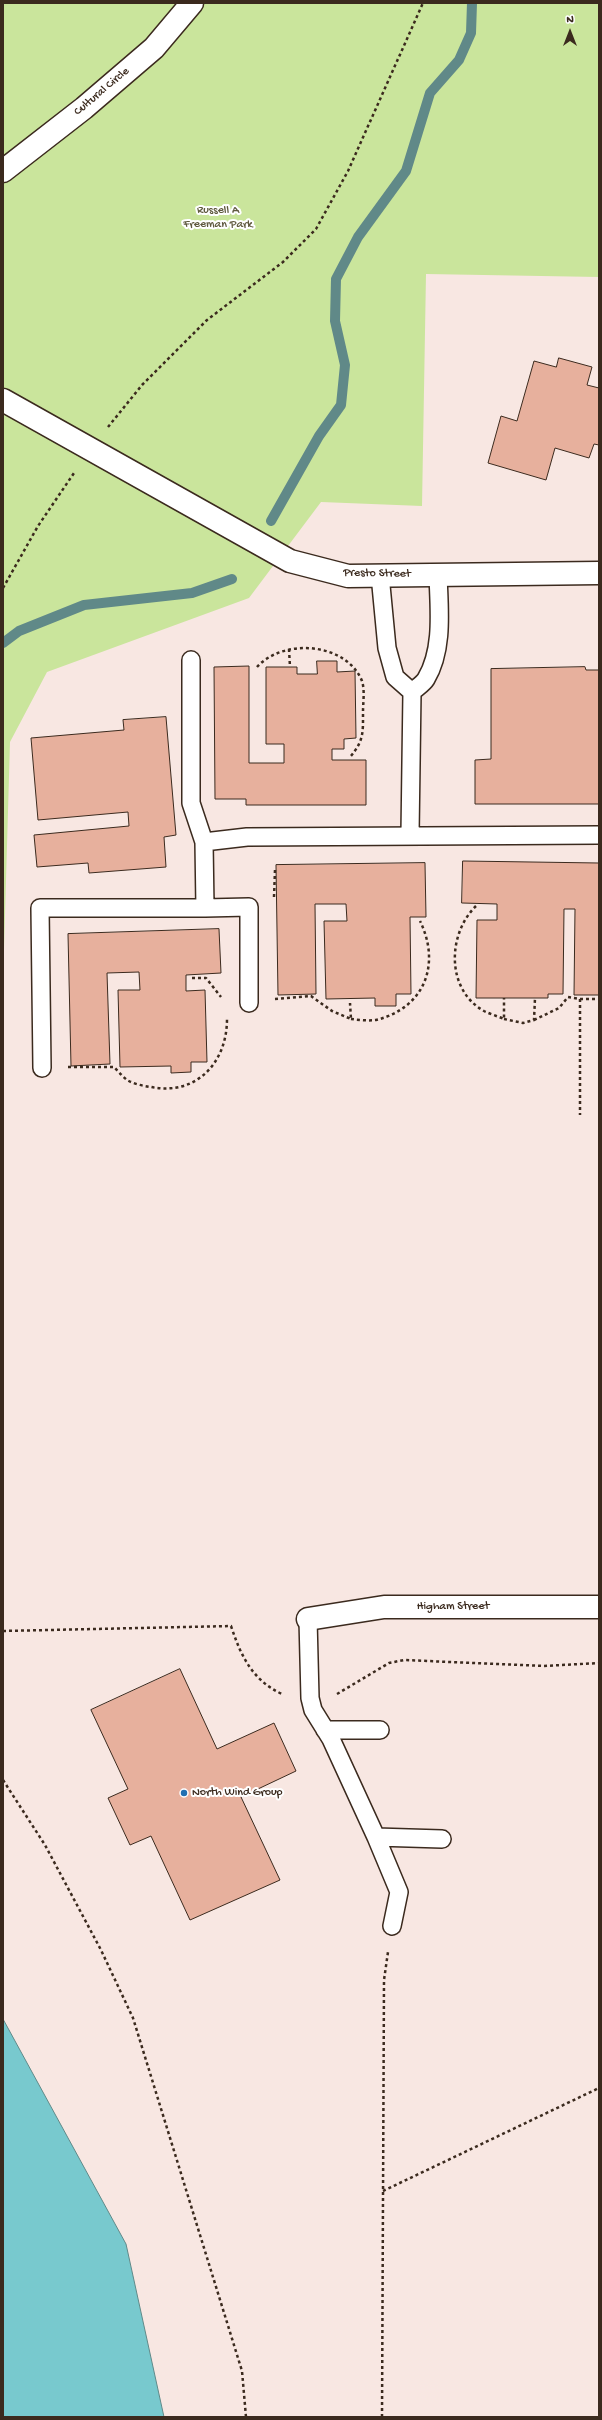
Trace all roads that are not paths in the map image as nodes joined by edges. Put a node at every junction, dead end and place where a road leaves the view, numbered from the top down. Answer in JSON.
{"nodes":[{"id":1,"x":192,"y":3,"type":"edge"},
{"id":2,"x":3,"y":171,"type":"edge"},
{"id":3,"x":3,"y":400,"type":"edge"},
{"id":4,"x":599,"y":573,"type":"edge"},
{"id":5,"x":380,"y":575,"type":"junction"},
{"id":6,"x":438,"y":575,"type":"junction"},
{"id":7,"x":192,"y":660,"type":"dead end"},
{"id":8,"x":412,"y":692,"type":"junction"},
{"id":9,"x":410,"y":834,"type":"junction"},
{"id":10,"x":599,"y":835,"type":"edge"},
{"id":11,"x":204,"y":842,"type":"junction"},
{"id":12,"x":206,"y":908,"type":"junction"},
{"id":13,"x":249,"y":1003,"type":"dead end"},
{"id":14,"x":42,"y":1068,"type":"dead end"},
{"id":15,"x":599,"y":1607,"type":"edge"},
{"id":16,"x":308,"y":1618,"type":"joint"},
{"id":17,"x":325,"y":1730,"type":"junction"},
{"id":18,"x":380,"y":1730,"type":"dead end"},
{"id":19,"x":376,"y":1837,"type":"junction"},
{"id":20,"x":442,"y":1838,"type":"dead end"},
{"id":21,"x":392,"y":1926,"type":"road end"}],
"edges":[{"from":1,"to":2,"type":"street","name":"Cultural Circle"},
{"from":3,"to":5,"type":"street","name":"Presto Street"},
{"from":4,"to":6,"type":"street","name":"Presto Street"},
{"from":5,"to":6,"type":"street","name":"Presto Street"},
{"from":5,"to":8,"type":"lane"},
{"from":6,"to":8,"type":"lane"},
{"from":7,"to":11,"type":"lane"},
{"from":8,"to":9,"type":"lane"},
{"from":9,"to":10,"type":"lane"},
{"from":9,"to":11,"type":"lane"},
{"from":11,"to":12,"type":"lane"},
{"from":12,"to":13,"type":"lane"},
{"from":12,"to":14,"type":"lane"},
{"from":15,"to":16,"type":"street","name":"Higham Street"},
{"from":16,"to":17,"type":"lane"},
{"from":17,"to":18,"type":"lane"},
{"from":17,"to":19,"type":"lane"},
{"from":19,"to":20,"type":"lane"},
{"from":19,"to":21,"type":"lane"}]}
